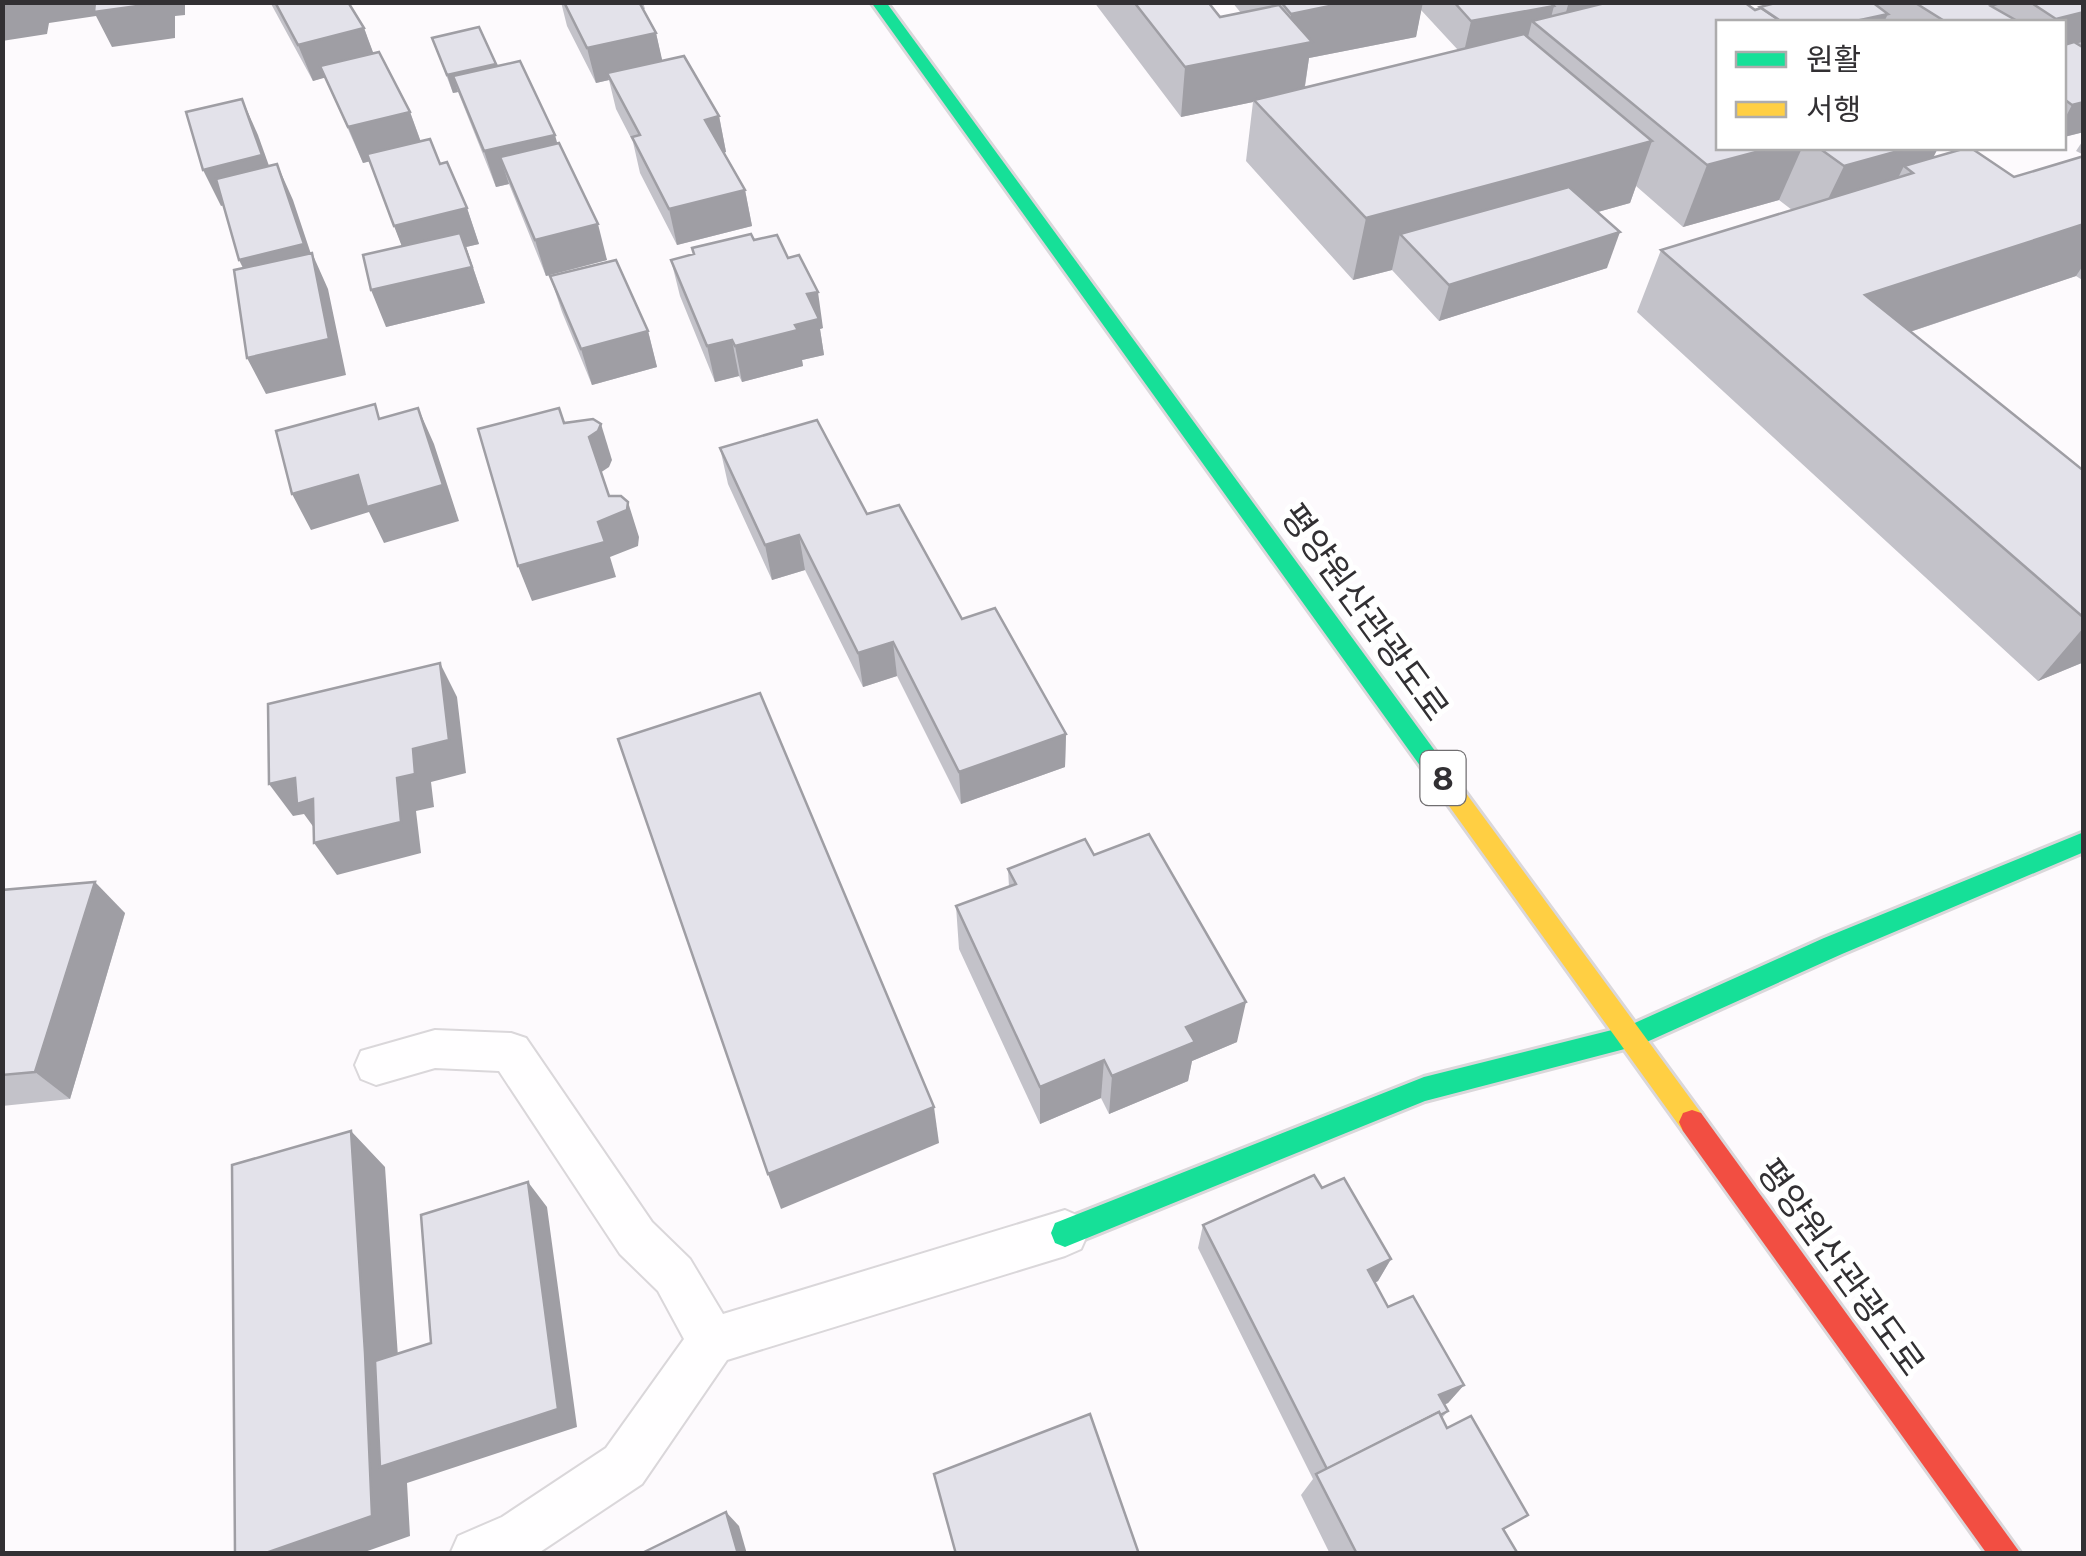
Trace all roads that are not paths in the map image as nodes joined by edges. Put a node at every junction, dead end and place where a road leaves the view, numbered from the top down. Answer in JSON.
{"nodes":[{"id":1,"x":878,"y":2,"type":"edge"},
{"id":2,"x":2084,"y":841,"type":"edge"},
{"id":3,"x":1631,"y":1036,"type":"junction"},
{"id":4,"x":376,"y":1065,"type":"dead end"},
{"id":5,"x":1065,"y":1234,"type":"joint"},
{"id":6,"x":712,"y":1341,"type":"junction"},
{"id":7,"x":476,"y":1554,"type":"edge"},
{"id":8,"x":2006,"y":1554,"type":"edge"}],
"edges":[{"from":1,"to":3,"type":"main road","name":"평양원산관광도로","number":"8"},
{"from":2,"to":3,"type":"main road"},
{"from":3,"to":5,"type":"main road"},
{"from":3,"to":8,"type":"main road","name":"평양원산관광도로","number":"8"},
{"from":4,"to":6,"type":"lane"},
{"from":5,"to":6,"type":"lane"},
{"from":6,"to":7,"type":"lane"}]}
